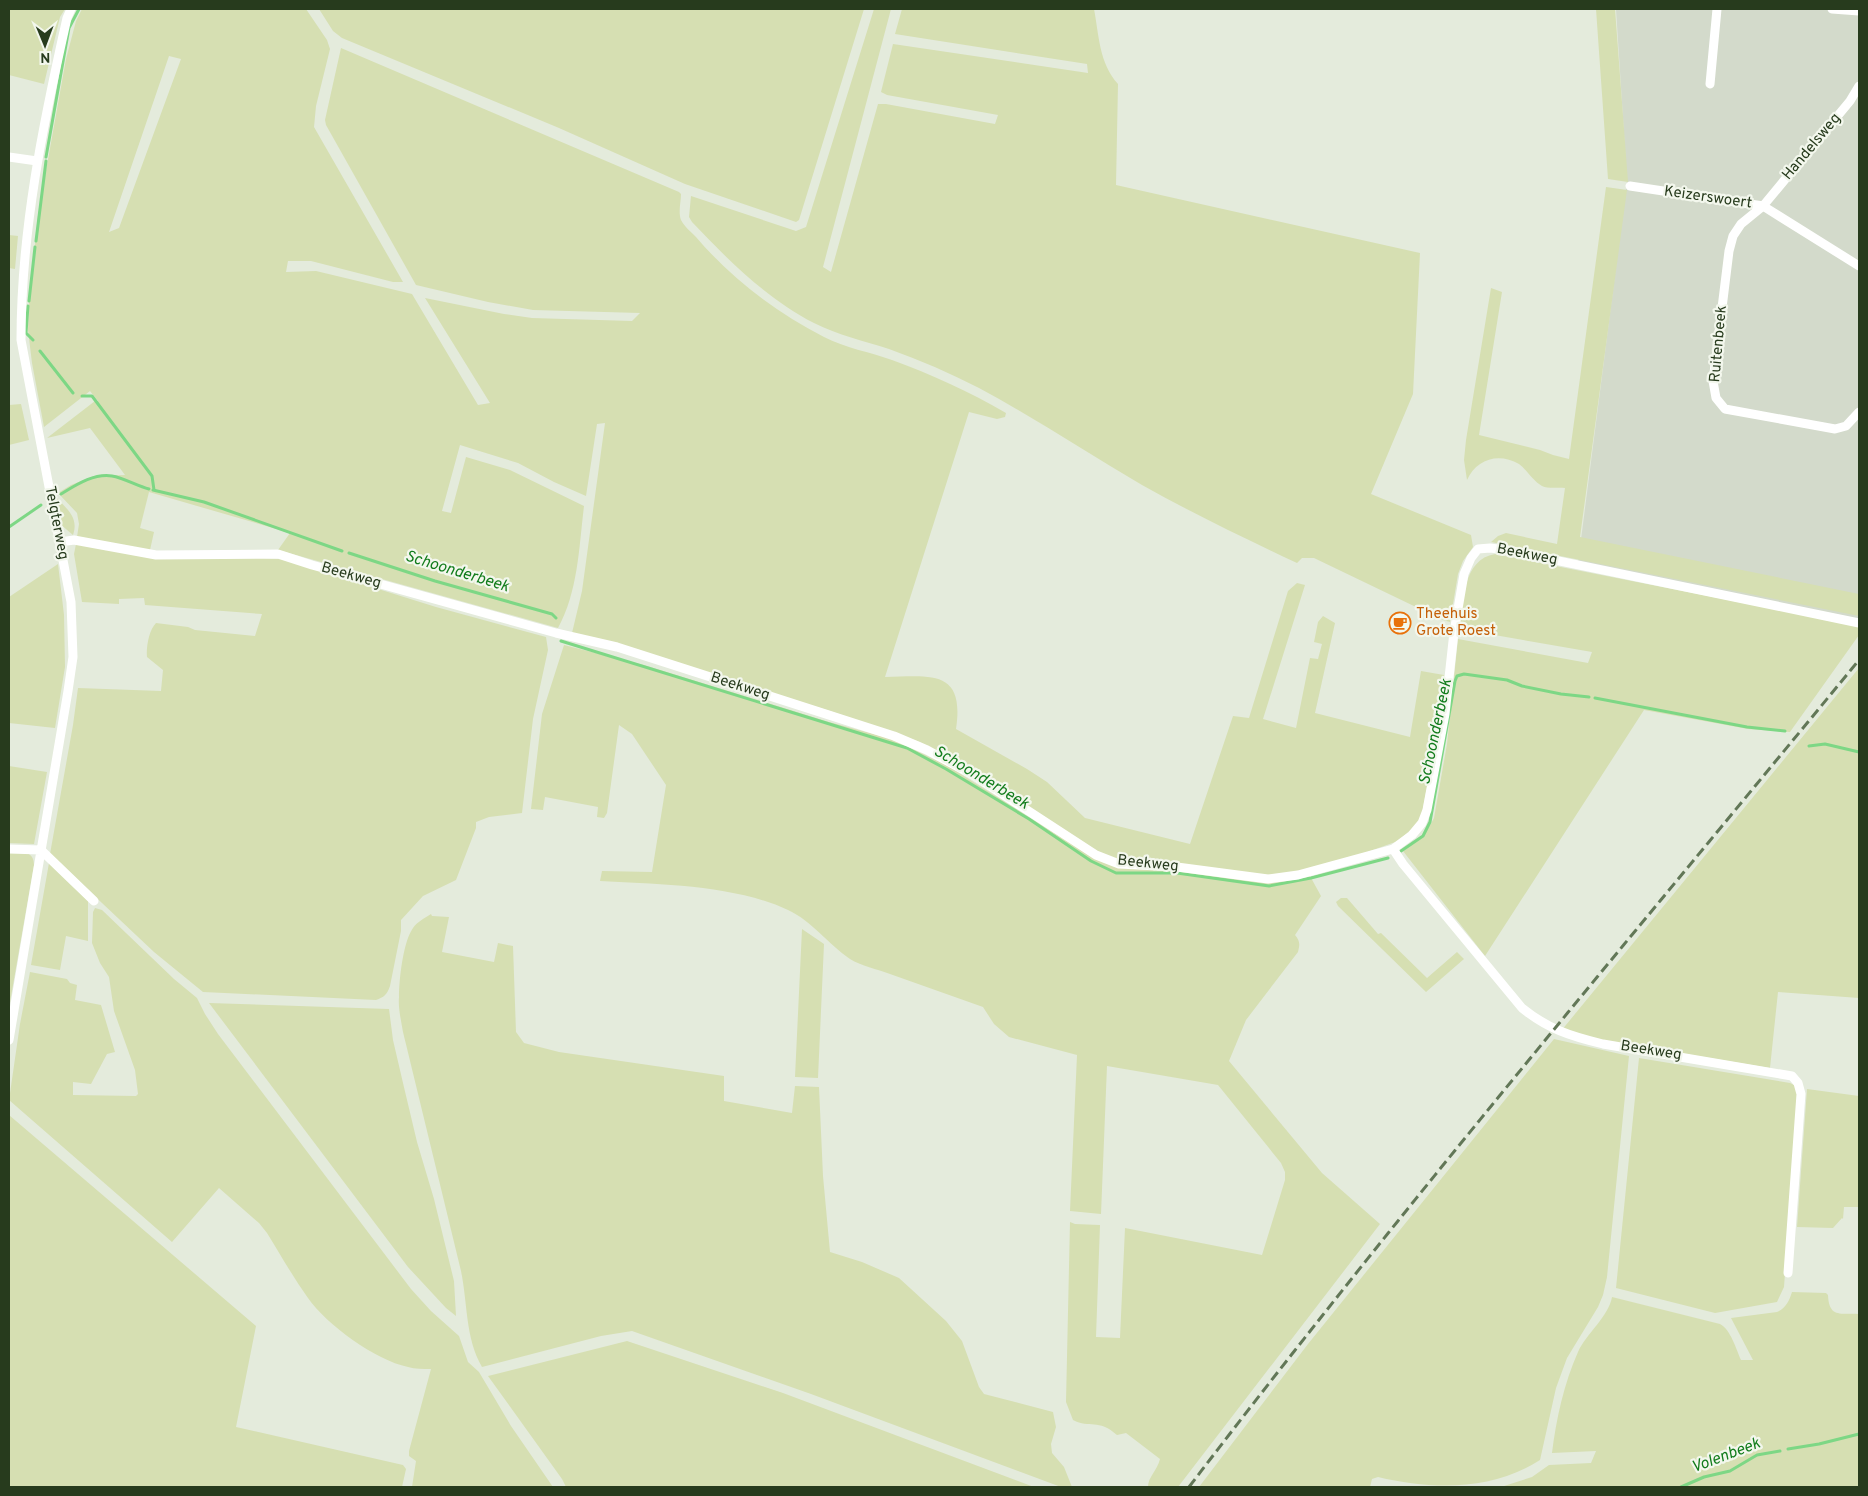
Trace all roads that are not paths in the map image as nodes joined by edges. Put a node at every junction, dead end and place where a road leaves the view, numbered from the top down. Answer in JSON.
{"nodes":[{"id":1,"x":71,"y":9,"type":"edge"},
{"id":2,"x":1717,"y":9,"type":"edge"},
{"id":3,"x":1832,"y":9,"type":"edge"},
{"id":4,"x":1859,"y":11,"type":"edge"},
{"id":5,"x":1710,"y":84,"type":"dead end"},
{"id":6,"x":1859,"y":86,"type":"edge"},
{"id":7,"x":9,"y":157,"type":"edge"},
{"id":8,"x":37,"y":161,"type":"junction"},
{"id":9,"x":1630,"y":186,"type":"dead end"},
{"id":10,"x":1763,"y":206,"type":"junction"},
{"id":11,"x":1859,"y":266,"type":"edge"},
{"id":12,"x":1859,"y":412,"type":"edge"},
{"id":13,"x":60,"y":542,"type":"junction"},
{"id":14,"x":1859,"y":623,"type":"edge"},
{"id":15,"x":9,"y":849,"type":"edge"},
{"id":16,"x":1393,"y":849,"type":"junction"},
{"id":17,"x":41,"y":850,"type":"junction"},
{"id":18,"x":94,"y":901,"type":"dead end"},
{"id":19,"x":9,"y":1040,"type":"edge"},
{"id":20,"x":1788,"y":1273,"type":"dead end"}],
"edges":[{"from":1,"to":8,"type":"street","name":"Telgterweg"},
{"from":2,"to":5,"type":"street"},
{"from":3,"to":4,"type":"street"},
{"from":6,"to":10,"type":"street","name":"Handelsweg"},
{"from":7,"to":8,"type":"street"},
{"from":8,"to":13,"type":"street","name":"Telgterweg"},
{"from":9,"to":10,"type":"street","name":"Keizerswoert"},
{"from":10,"to":11,"type":"street","name":"Keizerswoert"},
{"from":10,"to":12,"type":"street","name":"Ruitenbeek"},
{"from":13,"to":16,"type":"street","name":"Beekweg"},
{"from":13,"to":17,"type":"street","name":"Telgterweg"},
{"from":14,"to":16,"type":"street","name":"Beekweg"},
{"from":15,"to":17,"type":"street"},
{"from":16,"to":20,"type":"street","name":"Beekweg"},
{"from":17,"to":18,"type":"street"},
{"from":17,"to":19,"type":"street","name":"Telgterweg"}]}
